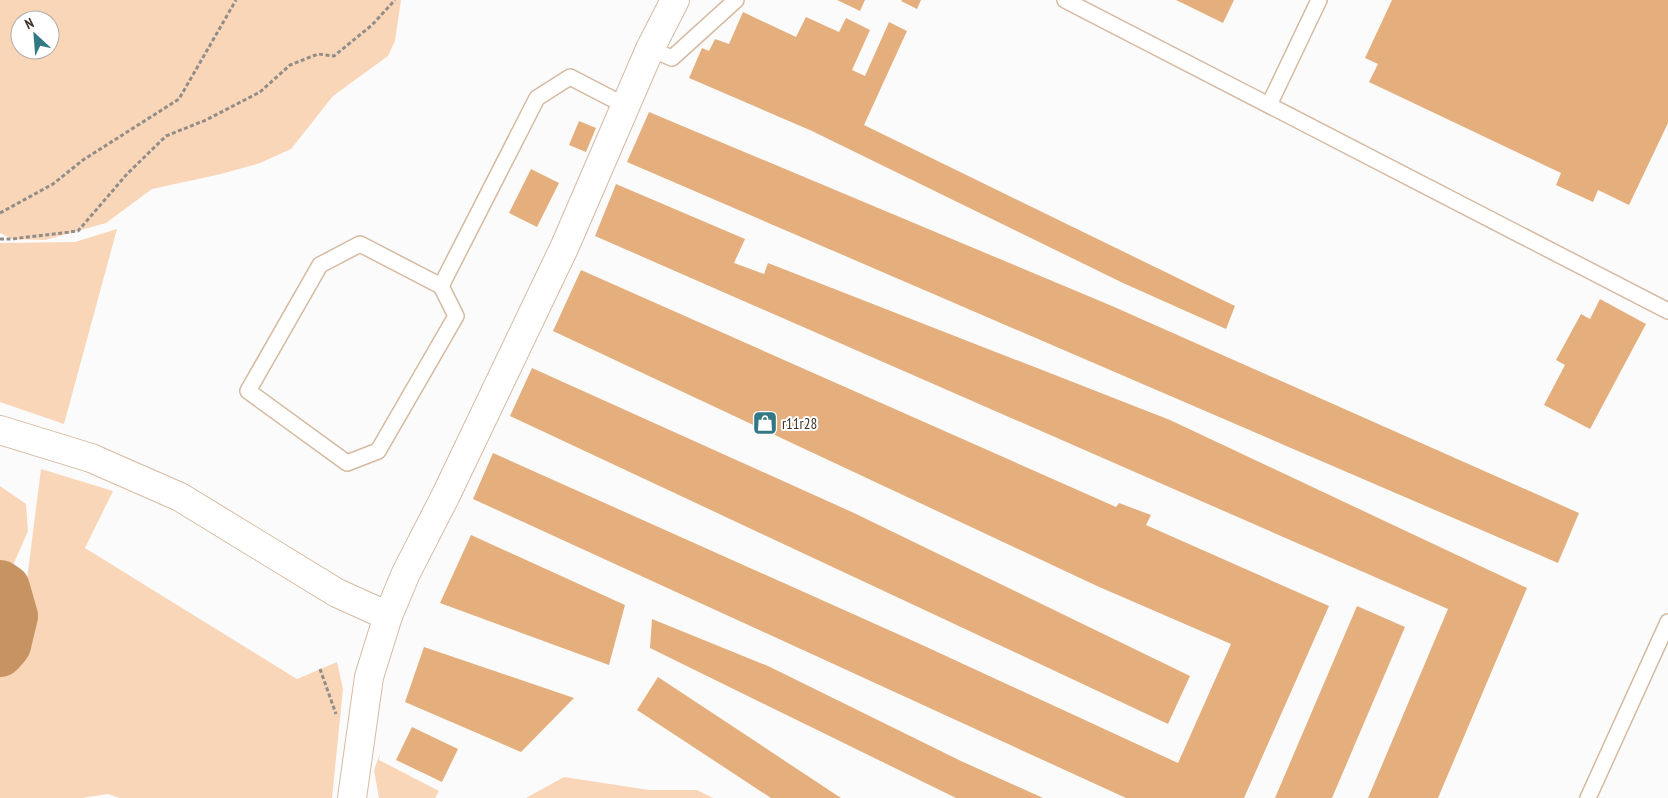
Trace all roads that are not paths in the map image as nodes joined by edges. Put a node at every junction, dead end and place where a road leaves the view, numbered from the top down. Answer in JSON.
{"nodes":[{"id":1,"x":675,"y":0,"type":"edge"},
{"id":2,"x":736,"y":0,"type":"edge"},
{"id":3,"x":1065,"y":0,"type":"edge"},
{"id":4,"x":1319,"y":0,"type":"edge"},
{"id":5,"x":650,"y":49,"type":"junction"},
{"id":6,"x":1269,"y":105,"type":"junction"},
{"id":7,"x":626,"y":106,"type":"junction"},
{"id":8,"x":441,"y":286,"type":"junction"},
{"id":9,"x":1668,"y":311,"type":"edge"},
{"id":10,"x":0,"y":430,"type":"edge"},
{"id":11,"x":388,"y":616,"type":"junction"},
{"id":12,"x":1668,"y":622,"type":"edge"},
{"id":13,"x":352,"y":798,"type":"edge"},
{"id":14,"x":1588,"y":798,"type":"edge"}],
"edges":[{"from":1,"to":5,"type":"main road"},
{"from":2,"to":5,"type":"lane"},
{"from":3,"to":6,"type":"lane"},
{"from":4,"to":6,"type":"lane"},
{"from":5,"to":7,"type":"main road"},
{"from":6,"to":9,"type":"lane"},
{"from":7,"to":8,"type":"lane"},
{"from":7,"to":11,"type":"main road"},
{"from":8,"to":8,"type":"lane"},
{"from":10,"to":11,"type":"main road"},
{"from":11,"to":13,"type":"main road"},
{"from":12,"to":14,"type":"lane"}]}
